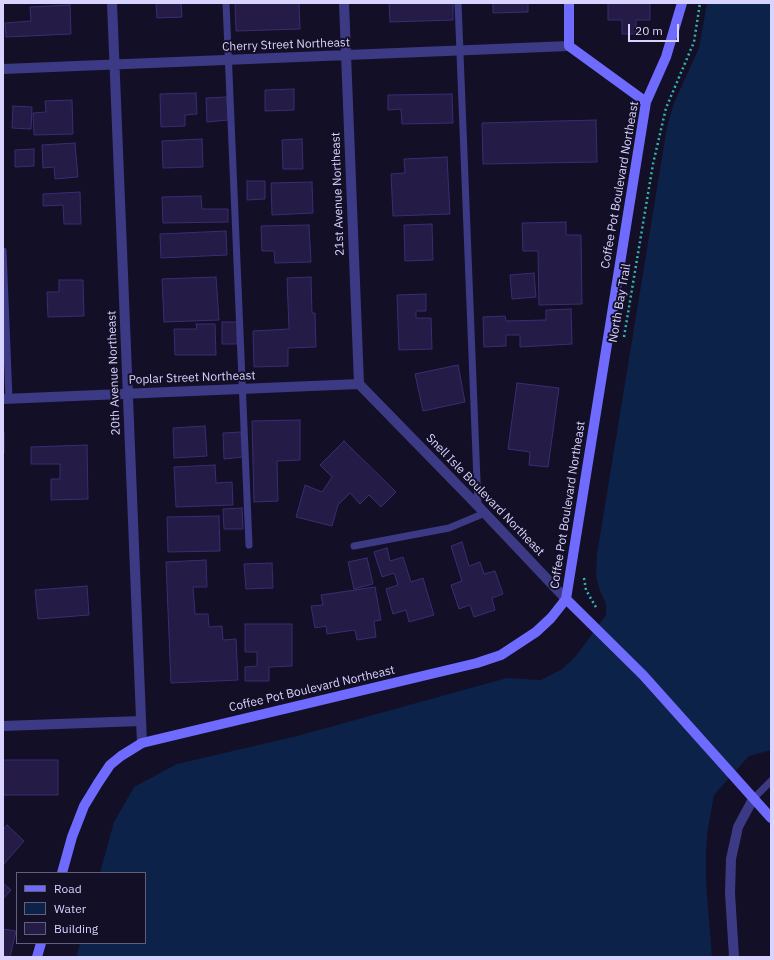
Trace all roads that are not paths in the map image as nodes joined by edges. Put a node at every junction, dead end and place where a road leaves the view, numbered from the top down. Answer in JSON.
{"nodes":[{"id":1,"x":112,"y":3,"type":"edge"},
{"id":2,"x":226,"y":3,"type":"edge"},
{"id":3,"x":344,"y":3,"type":"edge"},
{"id":4,"x":458,"y":3,"type":"edge"},
{"id":5,"x":569,"y":3,"type":"edge"},
{"id":6,"x":682,"y":3,"type":"edge"},
{"id":7,"x":569,"y":46,"type":"junction"},
{"id":8,"x":459,"y":51,"type":"junction"},
{"id":9,"x":346,"y":55,"type":"junction"},
{"id":10,"x":229,"y":60,"type":"junction"},
{"id":11,"x":115,"y":64,"type":"junction"},
{"id":12,"x":3,"y":69,"type":"edge"},
{"id":13,"x":646,"y":102,"type":"junction"},
{"id":14,"x":3,"y":251,"type":"edge"},
{"id":15,"x":359,"y":384,"type":"junction"},
{"id":16,"x":242,"y":389,"type":"junction"},
{"id":17,"x":128,"y":394,"type":"junction"},
{"id":18,"x":6,"y":399,"type":"edge"},
{"id":19,"x":481,"y":509,"type":"junction"},
{"id":20,"x":249,"y":545,"type":"dead end"},
{"id":21,"x":354,"y":546,"type":"dead end"},
{"id":22,"x":566,"y":600,"type":"junction"},
{"id":23,"x":142,"y":721,"type":"junction"},
{"id":24,"x":3,"y":726,"type":"edge"},
{"id":25,"x":142,"y":743,"type":"junction"},
{"id":26,"x":771,"y":781,"type":"edge"},
{"id":27,"x":753,"y":799,"type":"junction"},
{"id":28,"x":771,"y":818,"type":"edge"},
{"id":29,"x":62,"y":872,"type":"edge"},
{"id":30,"x":41,"y":944,"type":"edge"},
{"id":31,"x":37,"y":957,"type":"edge"},
{"id":32,"x":734,"y":957,"type":"edge"}],
"edges":[{"from":1,"to":11,"type":"street","name":"20th Avenue Northeast"},
{"from":2,"to":10,"type":"lane"},
{"from":3,"to":9,"type":"street","name":"21st Avenue Northeast"},
{"from":4,"to":8,"type":"lane"},
{"from":5,"to":7,"type":"street"},
{"from":6,"to":13,"type":"street","name":"Coffee Pot Boulevard Northeast"},
{"from":7,"to":8,"type":"street","name":"Cherry Street Northeast"},
{"from":7,"to":13,"type":"street"},
{"from":8,"to":9,"type":"street","name":"Cherry Street Northeast"},
{"from":8,"to":19,"type":"lane"},
{"from":9,"to":10,"type":"street","name":"Cherry Street Northeast"},
{"from":9,"to":15,"type":"street","name":"21st Avenue Northeast"},
{"from":10,"to":11,"type":"street","name":"Cherry Street Northeast"},
{"from":10,"to":16,"type":"lane"},
{"from":11,"to":12,"type":"street","name":"Cherry Street Northeast"},
{"from":11,"to":17,"type":"street","name":"20th Avenue Northeast"},
{"from":13,"to":22,"type":"street","name":"Coffee Pot Boulevard Northeast"},
{"from":14,"to":18,"type":"lane"},
{"from":15,"to":16,"type":"street","name":"Poplar Street Northeast"},
{"from":15,"to":19,"type":"street","name":"Snell Isle Boulevard Northeast"},
{"from":16,"to":17,"type":"street","name":"Poplar Street Northeast"},
{"from":16,"to":20,"type":"lane"},
{"from":17,"to":18,"type":"street","name":"Poplar Street Northeast"},
{"from":17,"to":23,"type":"street","name":"20th Avenue Northeast"},
{"from":19,"to":21,"type":"lane"},
{"from":19,"to":22,"type":"street","name":"Snell Isle Boulevard Northeast"},
{"from":22,"to":25,"type":"street","name":"Coffee Pot Boulevard Northeast"},
{"from":22,"to":27,"type":"street","name":"Snell Isle Boulevard Northeast"},
{"from":23,"to":24,"type":"street"},
{"from":23,"to":25,"type":"street","name":"20th Avenue Northeast"},
{"from":25,"to":29,"type":"street","name":"Coffee Pot Boulevard Northeast"},
{"from":26,"to":27,"type":"lane"},
{"from":27,"to":28,"type":"street","name":"Snell Isle Boulevard Northeast"},
{"from":27,"to":32,"type":"street"},
{"from":30,"to":31,"type":"street"}]}
